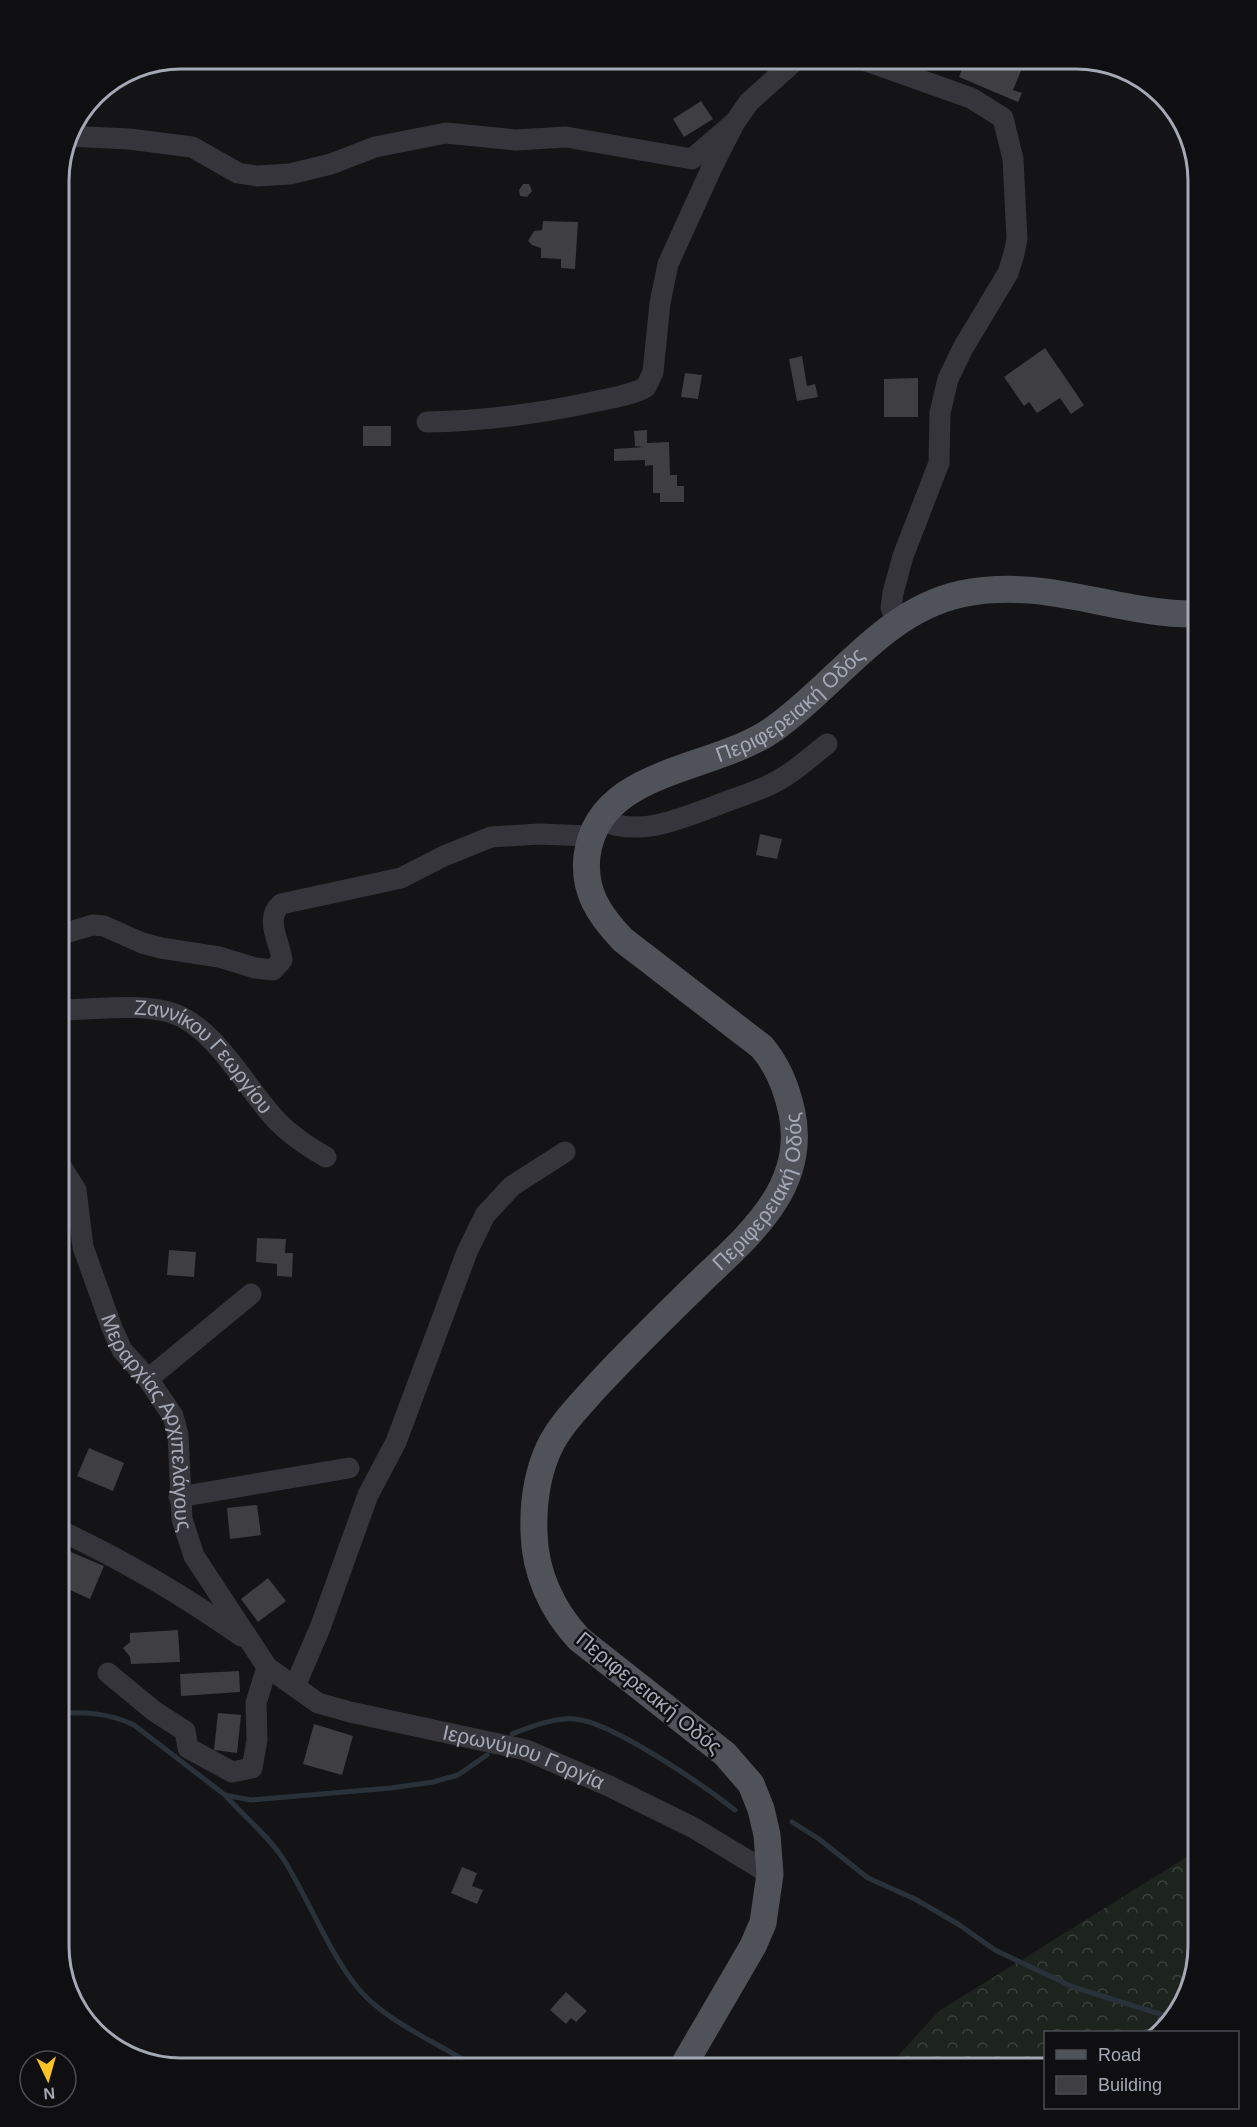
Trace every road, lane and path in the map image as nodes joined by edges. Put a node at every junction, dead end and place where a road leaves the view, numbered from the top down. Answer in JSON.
{"nodes":[{"id":1,"x":785,"y":69,"type":"edge"},
{"id":2,"x":889,"y":69,"type":"edge"},
{"id":3,"x":735,"y":122,"type":"junction"},
{"id":4,"x":79,"y":137,"type":"edge"},
{"id":5,"x":427,"y":422,"type":"dead end"},
{"id":6,"x":1188,"y":613,"type":"edge"},
{"id":7,"x":898,"y":622,"type":"junction"},
{"id":8,"x":827,"y":744,"type":"dead end"},
{"id":9,"x":595,"y":828,"type":"junction"},
{"id":10,"x":69,"y":932,"type":"edge"},
{"id":11,"x":69,"y":1010,"type":"edge"},
{"id":12,"x":565,"y":1152,"type":"dead end"},
{"id":13,"x":326,"y":1157,"type":"dead end"},
{"id":14,"x":69,"y":1179,"type":"edge"},
{"id":15,"x":251,"y":1294,"type":"dead end"},
{"id":16,"x":148,"y":1379,"type":"junction"},
{"id":17,"x":348,"y":1468,"type":"dead end"},
{"id":18,"x":179,"y":1497,"type":"junction"},
{"id":19,"x":69,"y":1535,"type":"edge"},
{"id":20,"x":249,"y":1641,"type":"junction"},
{"id":21,"x":267,"y":1667,"type":"junction"},
{"id":22,"x":108,"y":1673,"type":"dead end"},
{"id":23,"x":296,"y":1686,"type":"junction"},
{"id":24,"x":770,"y":1874,"type":"junction"},
{"id":25,"x":688,"y":2058,"type":"edge"}],
"edges":[{"from":1,"to":3,"type":"street"},
{"from":2,"to":7,"type":"street"},
{"from":3,"to":4,"type":"street"},
{"from":3,"to":5,"type":"street"},
{"from":6,"to":7,"type":"main road","name":"Περιφερειακή Οδός"},
{"from":7,"to":9,"type":"main road","name":"Περιφερειακή Οδός"},
{"from":8,"to":9,"type":"street"},
{"from":9,"to":10,"type":"street"},
{"from":9,"to":24,"type":"main road","name":"Περιφερειακή Οδός"},
{"from":11,"to":13,"type":"street","name":"Ζαννίκου Γεωργίου"},
{"from":12,"to":23,"type":"street"},
{"from":14,"to":16,"type":"street","name":"Μεραρχίας Αρχιπελάγους"},
{"from":15,"to":16,"type":"street"},
{"from":16,"to":18,"type":"street","name":"Μεραρχίας Αρχιπελάγους"},
{"from":17,"to":18,"type":"street"},
{"from":18,"to":20,"type":"street","name":"Μεραρχίας Αρχιπελάγους"},
{"from":19,"to":20,"type":"street"},
{"from":20,"to":21,"type":"street","name":"Μεραρχίας Αρχιπελάγους"},
{"from":21,"to":22,"type":"street"},
{"from":21,"to":23,"type":"street","name":"Ιερωνύμου Γοργία"},
{"from":23,"to":24,"type":"street","name":"Ιερωνύμου Γοργία"},
{"from":24,"to":25,"type":"main road","name":"Περιφερειακή Οδός"}]}
